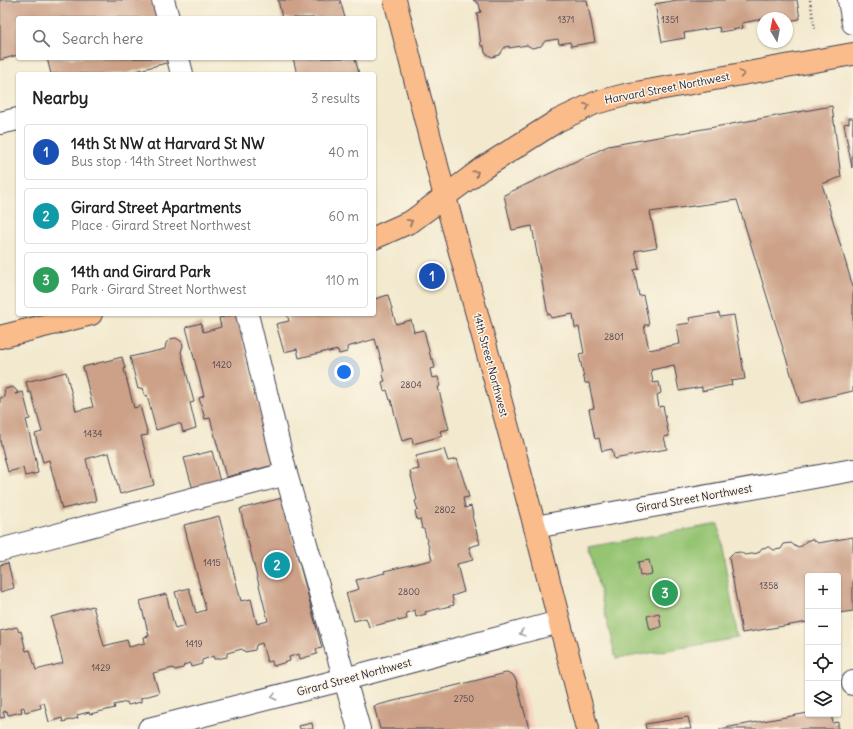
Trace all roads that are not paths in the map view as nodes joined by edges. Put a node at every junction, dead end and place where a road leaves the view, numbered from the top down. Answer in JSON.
{"nodes":[{"id":1,"x":163,"y":0,"type":"edge"},
{"id":2,"x":395,"y":0,"type":"edge"},
{"id":3,"x":849,"y":0,"type":"edge"},
{"id":4,"x":167,"y":16,"type":"edge"},
{"id":5,"x":853,"y":23,"type":"edge"},
{"id":6,"x":853,"y":54,"type":"edge"},
{"id":7,"x":178,"y":60,"type":"edge"},
{"id":8,"x":182,"y":72,"type":"edge"},
{"id":9,"x":16,"y":119,"type":"edge"},
{"id":10,"x":0,"y":123,"type":"edge"},
{"id":11,"x":445,"y":197,"type":"junction"},
{"id":12,"x":376,"y":237,"type":"edge"},
{"id":13,"x":83,"y":316,"type":"edge"},
{"id":14,"x":247,"y":316,"type":"edge"},
{"id":15,"x":0,"y":337,"type":"edge"},
{"id":16,"x":853,"y":470,"type":"edge"},
{"id":17,"x":286,"y":474,"type":"junction"},
{"id":18,"x":535,"y":527,"type":"junction"},
{"id":19,"x":0,"y":550,"type":"edge"},
{"id":20,"x":559,"y":622,"type":"junction"},
{"id":21,"x":345,"y":679,"type":"junction"},
{"id":22,"x":149,"y":729,"type":"edge"},
{"id":23,"x":359,"y":729,"type":"edge"},
{"id":24,"x":587,"y":729,"type":"edge"}],
"edges":[{"from":1,"to":4,"type":"street"},
{"from":2,"to":11,"type":"main road","name":"14th Street Northwest"},
{"from":3,"to":5,"type":"street"},
{"from":11,"to":6,"type":"main road","name":"Harvard Street Northwest","one_way":true},
{"from":7,"to":8,"type":"street"},
{"from":9,"to":10,"type":"street"},
{"from":12,"to":11,"type":"main road","name":"Harvard Street Northwest","one_way":true},
{"from":11,"to":18,"type":"main road","name":"14th Street Northwest"},
{"from":13,"to":15,"type":"main road"},
{"from":14,"to":17,"type":"street"},
{"from":16,"to":18,"type":"street","name":"Girard Street Northwest"},
{"from":17,"to":19,"type":"street"},
{"from":17,"to":21,"type":"street"},
{"from":18,"to":20,"type":"main road","name":"14th Street Northwest"},
{"from":20,"to":21,"type":"street","name":"Girard Street Northwest","one_way":true},
{"from":20,"to":24,"type":"main road","name":"14th Street Northwest"},
{"from":21,"to":22,"type":"street","name":"Girard Street Northwest","one_way":true},
{"from":21,"to":23,"type":"street"}]}
